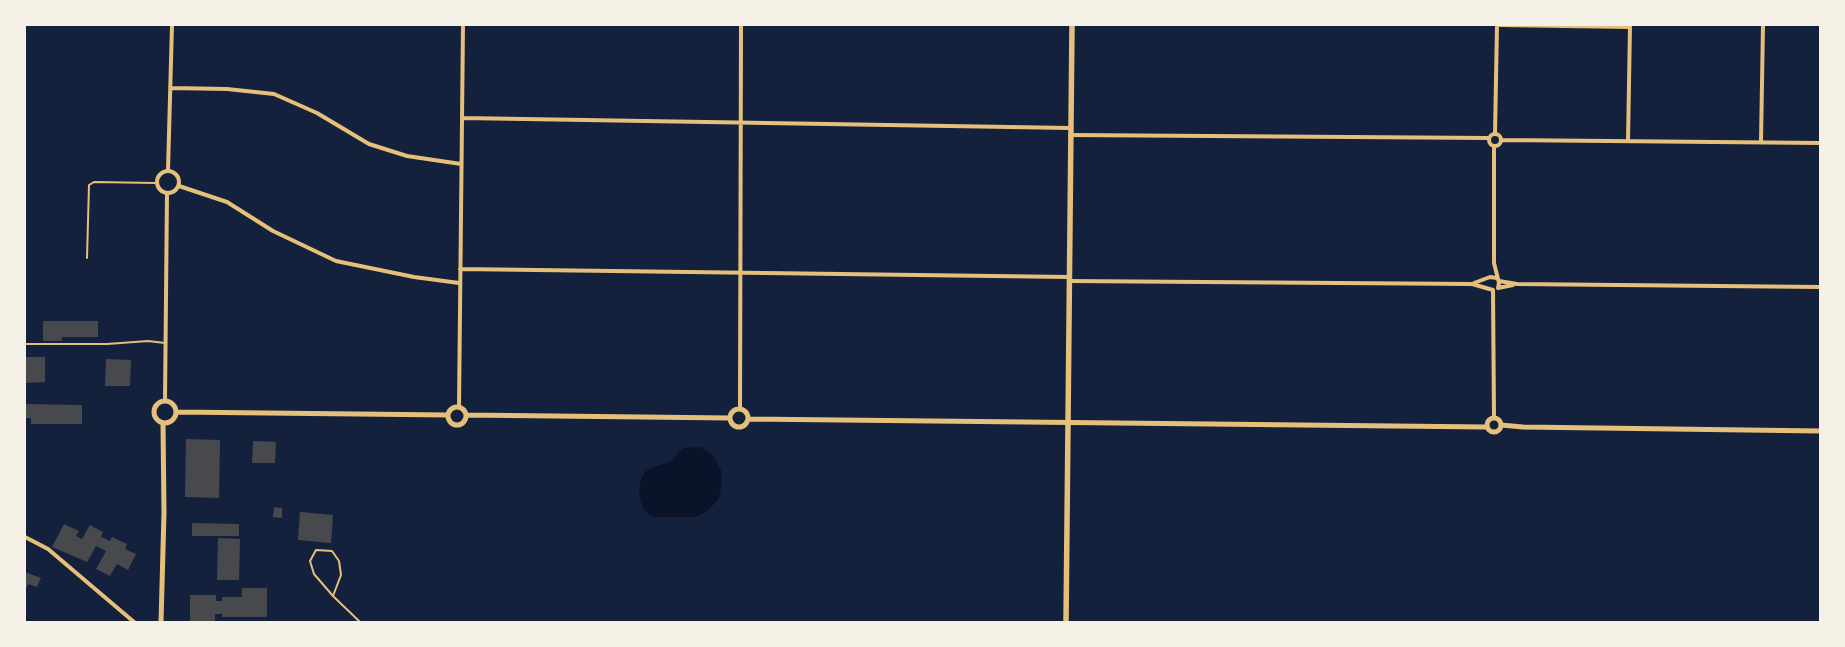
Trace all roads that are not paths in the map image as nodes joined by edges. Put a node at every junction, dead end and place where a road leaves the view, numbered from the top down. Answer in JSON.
{"nodes":[{"id":1,"x":172,"y":25,"type":"edge"},
{"id":2,"x":463,"y":25,"type":"edge"},
{"id":3,"x":741,"y":25,"type":"edge"},
{"id":4,"x":1072,"y":25,"type":"edge"},
{"id":5,"x":1498,"y":25,"type":"edge"},
{"id":6,"x":1763,"y":25,"type":"edge"},
{"id":7,"x":1630,"y":26,"type":"edge"},
{"id":8,"x":170,"y":88,"type":"junction"},
{"id":9,"x":463,"y":118,"type":"junction"},
{"id":10,"x":740,"y":122,"type":"junction"},
{"id":11,"x":1070,"y":132,"type":"junction"},
{"id":12,"x":1495,"y":134,"type":"junction"},
{"id":13,"x":1489,"y":138,"type":"junction"},
{"id":14,"x":1502,"y":140,"type":"junction"},
{"id":15,"x":1628,"y":141,"type":"junction"},
{"id":16,"x":1762,"y":142,"type":"junction"},
{"id":17,"x":1820,"y":143,"type":"edge"},
{"id":18,"x":1494,"y":146,"type":"junction"},
{"id":19,"x":461,"y":164,"type":"junction"},
{"id":20,"x":168,"y":170,"type":"junction"},
{"id":21,"x":156,"y":183,"type":"junction"},
{"id":22,"x":178,"y":186,"type":"junction"},
{"id":23,"x":167,"y":193,"type":"junction"},
{"id":24,"x":87,"y":258,"type":"dead end"},
{"id":25,"x":1494,"y":263,"type":"junction"},
{"id":26,"x":460,"y":268,"type":"junction"},
{"id":27,"x":742,"y":271,"type":"junction"},
{"id":28,"x":1489,"y":278,"type":"junction"},
{"id":29,"x":1069,"y":279,"type":"junction"},
{"id":30,"x":1498,"y":280,"type":"junction"},
{"id":31,"x":459,"y":283,"type":"junction"},
{"id":32,"x":1472,"y":284,"type":"junction"},
{"id":33,"x":1517,"y":284,"type":"junction"},
{"id":34,"x":1487,"y":287,"type":"junction"},
{"id":35,"x":1820,"y":287,"type":"edge"},
{"id":36,"x":1496,"y":289,"type":"junction"},
{"id":37,"x":165,"y":343,"type":"junction"},
{"id":38,"x":25,"y":344,"type":"edge"},
{"id":39,"x":165,"y":401,"type":"junction"},
{"id":40,"x":459,"y":407,"type":"junction"},
{"id":41,"x":740,"y":409,"type":"junction"},
{"id":42,"x":176,"y":412,"type":"junction"},
{"id":43,"x":448,"y":415,"type":"junction"},
{"id":44,"x":466,"y":415,"type":"junction"},
{"id":45,"x":730,"y":418,"type":"junction"},
{"id":46,"x":1494,"y":418,"type":"junction"},
{"id":47,"x":748,"y":419,"type":"junction"},
{"id":48,"x":163,"y":423,"type":"junction"},
{"id":49,"x":1068,"y":424,"type":"junction"},
{"id":50,"x":1501,"y":425,"type":"junction"},
{"id":51,"x":1486,"y":427,"type":"junction"},
{"id":52,"x":1820,"y":431,"type":"edge"},
{"id":53,"x":25,"y":537,"type":"edge"},
{"id":54,"x":333,"y":596,"type":"junction"},
{"id":55,"x":134,"y":622,"type":"edge"},
{"id":56,"x":161,"y":622,"type":"edge"},
{"id":57,"x":360,"y":622,"type":"edge"},
{"id":58,"x":1066,"y":622,"type":"edge"}],
"edges":[{"from":1,"to":8,"type":"street"},
{"from":2,"to":9,"type":"street"},
{"from":3,"to":10,"type":"street"},
{"from":4,"to":11,"type":"main road"},
{"from":5,"to":7,"type":"street"},
{"from":5,"to":12,"type":"street"},
{"from":6,"to":16,"type":"street"},
{"from":7,"to":15,"type":"street"},
{"from":8,"to":19,"type":"street"},
{"from":8,"to":20,"type":"street"},
{"from":9,"to":10,"type":"street"},
{"from":9,"to":19,"type":"street"},
{"from":10,"to":11,"type":"street"},
{"from":10,"to":27,"type":"street"},
{"from":11,"to":13,"type":"street"},
{"from":11,"to":29,"type":"main road"},
{"from":12,"to":13,"type":"street"},
{"from":12,"to":14,"type":"street"},
{"from":13,"to":18,"type":"street"},
{"from":14,"to":15,"type":"street"},
{"from":14,"to":18,"type":"street"},
{"from":15,"to":16,"type":"street"},
{"from":16,"to":17,"type":"street"},
{"from":18,"to":25,"type":"street"},
{"from":19,"to":26,"type":"street"},
{"from":20,"to":21,"type":"street"},
{"from":20,"to":22,"type":"street"},
{"from":21,"to":23,"type":"street"},
{"from":21,"to":24,"type":"lane"},
{"from":22,"to":23,"type":"street"},
{"from":22,"to":31,"type":"street"},
{"from":23,"to":37,"type":"street"},
{"from":25,"to":28,"type":"street"},
{"from":25,"to":30,"type":"street"},
{"from":26,"to":27,"type":"street"},
{"from":26,"to":31,"type":"street"},
{"from":27,"to":29,"type":"street"},
{"from":27,"to":41,"type":"street"},
{"from":28,"to":30,"type":"street"},
{"from":28,"to":32,"type":"street"},
{"from":28,"to":34,"type":"street"},
{"from":29,"to":32,"type":"street"},
{"from":29,"to":49,"type":"main road"},
{"from":30,"to":33,"type":"street"},
{"from":30,"to":36,"type":"street"},
{"from":31,"to":40,"type":"street"},
{"from":32,"to":34,"type":"street"},
{"from":33,"to":35,"type":"street"},
{"from":33,"to":36,"type":"street"},
{"from":34,"to":36,"type":"street"},
{"from":36,"to":46,"type":"street"},
{"from":37,"to":38,"type":"lane"},
{"from":37,"to":39,"type":"street"},
{"from":39,"to":42,"type":"street"},
{"from":39,"to":48,"type":"street"},
{"from":40,"to":43,"type":"street"},
{"from":40,"to":44,"type":"street"},
{"from":41,"to":45,"type":"street"},
{"from":41,"to":47,"type":"street"},
{"from":42,"to":43,"type":"street"},
{"from":42,"to":48,"type":"street"},
{"from":43,"to":44,"type":"street"},
{"from":44,"to":45,"type":"street"},
{"from":45,"to":47,"type":"street"},
{"from":46,"to":50,"type":"street"},
{"from":46,"to":51,"type":"street"},
{"from":47,"to":49,"type":"street"},
{"from":48,"to":56,"type":"street"},
{"from":49,"to":51,"type":"street"},
{"from":49,"to":58,"type":"main road"},
{"from":50,"to":51,"type":"street"},
{"from":50,"to":52,"type":"street"},
{"from":53,"to":55,"type":"street"},
{"from":54,"to":54,"type":"lane"},
{"from":54,"to":57,"type":"lane"}]}
